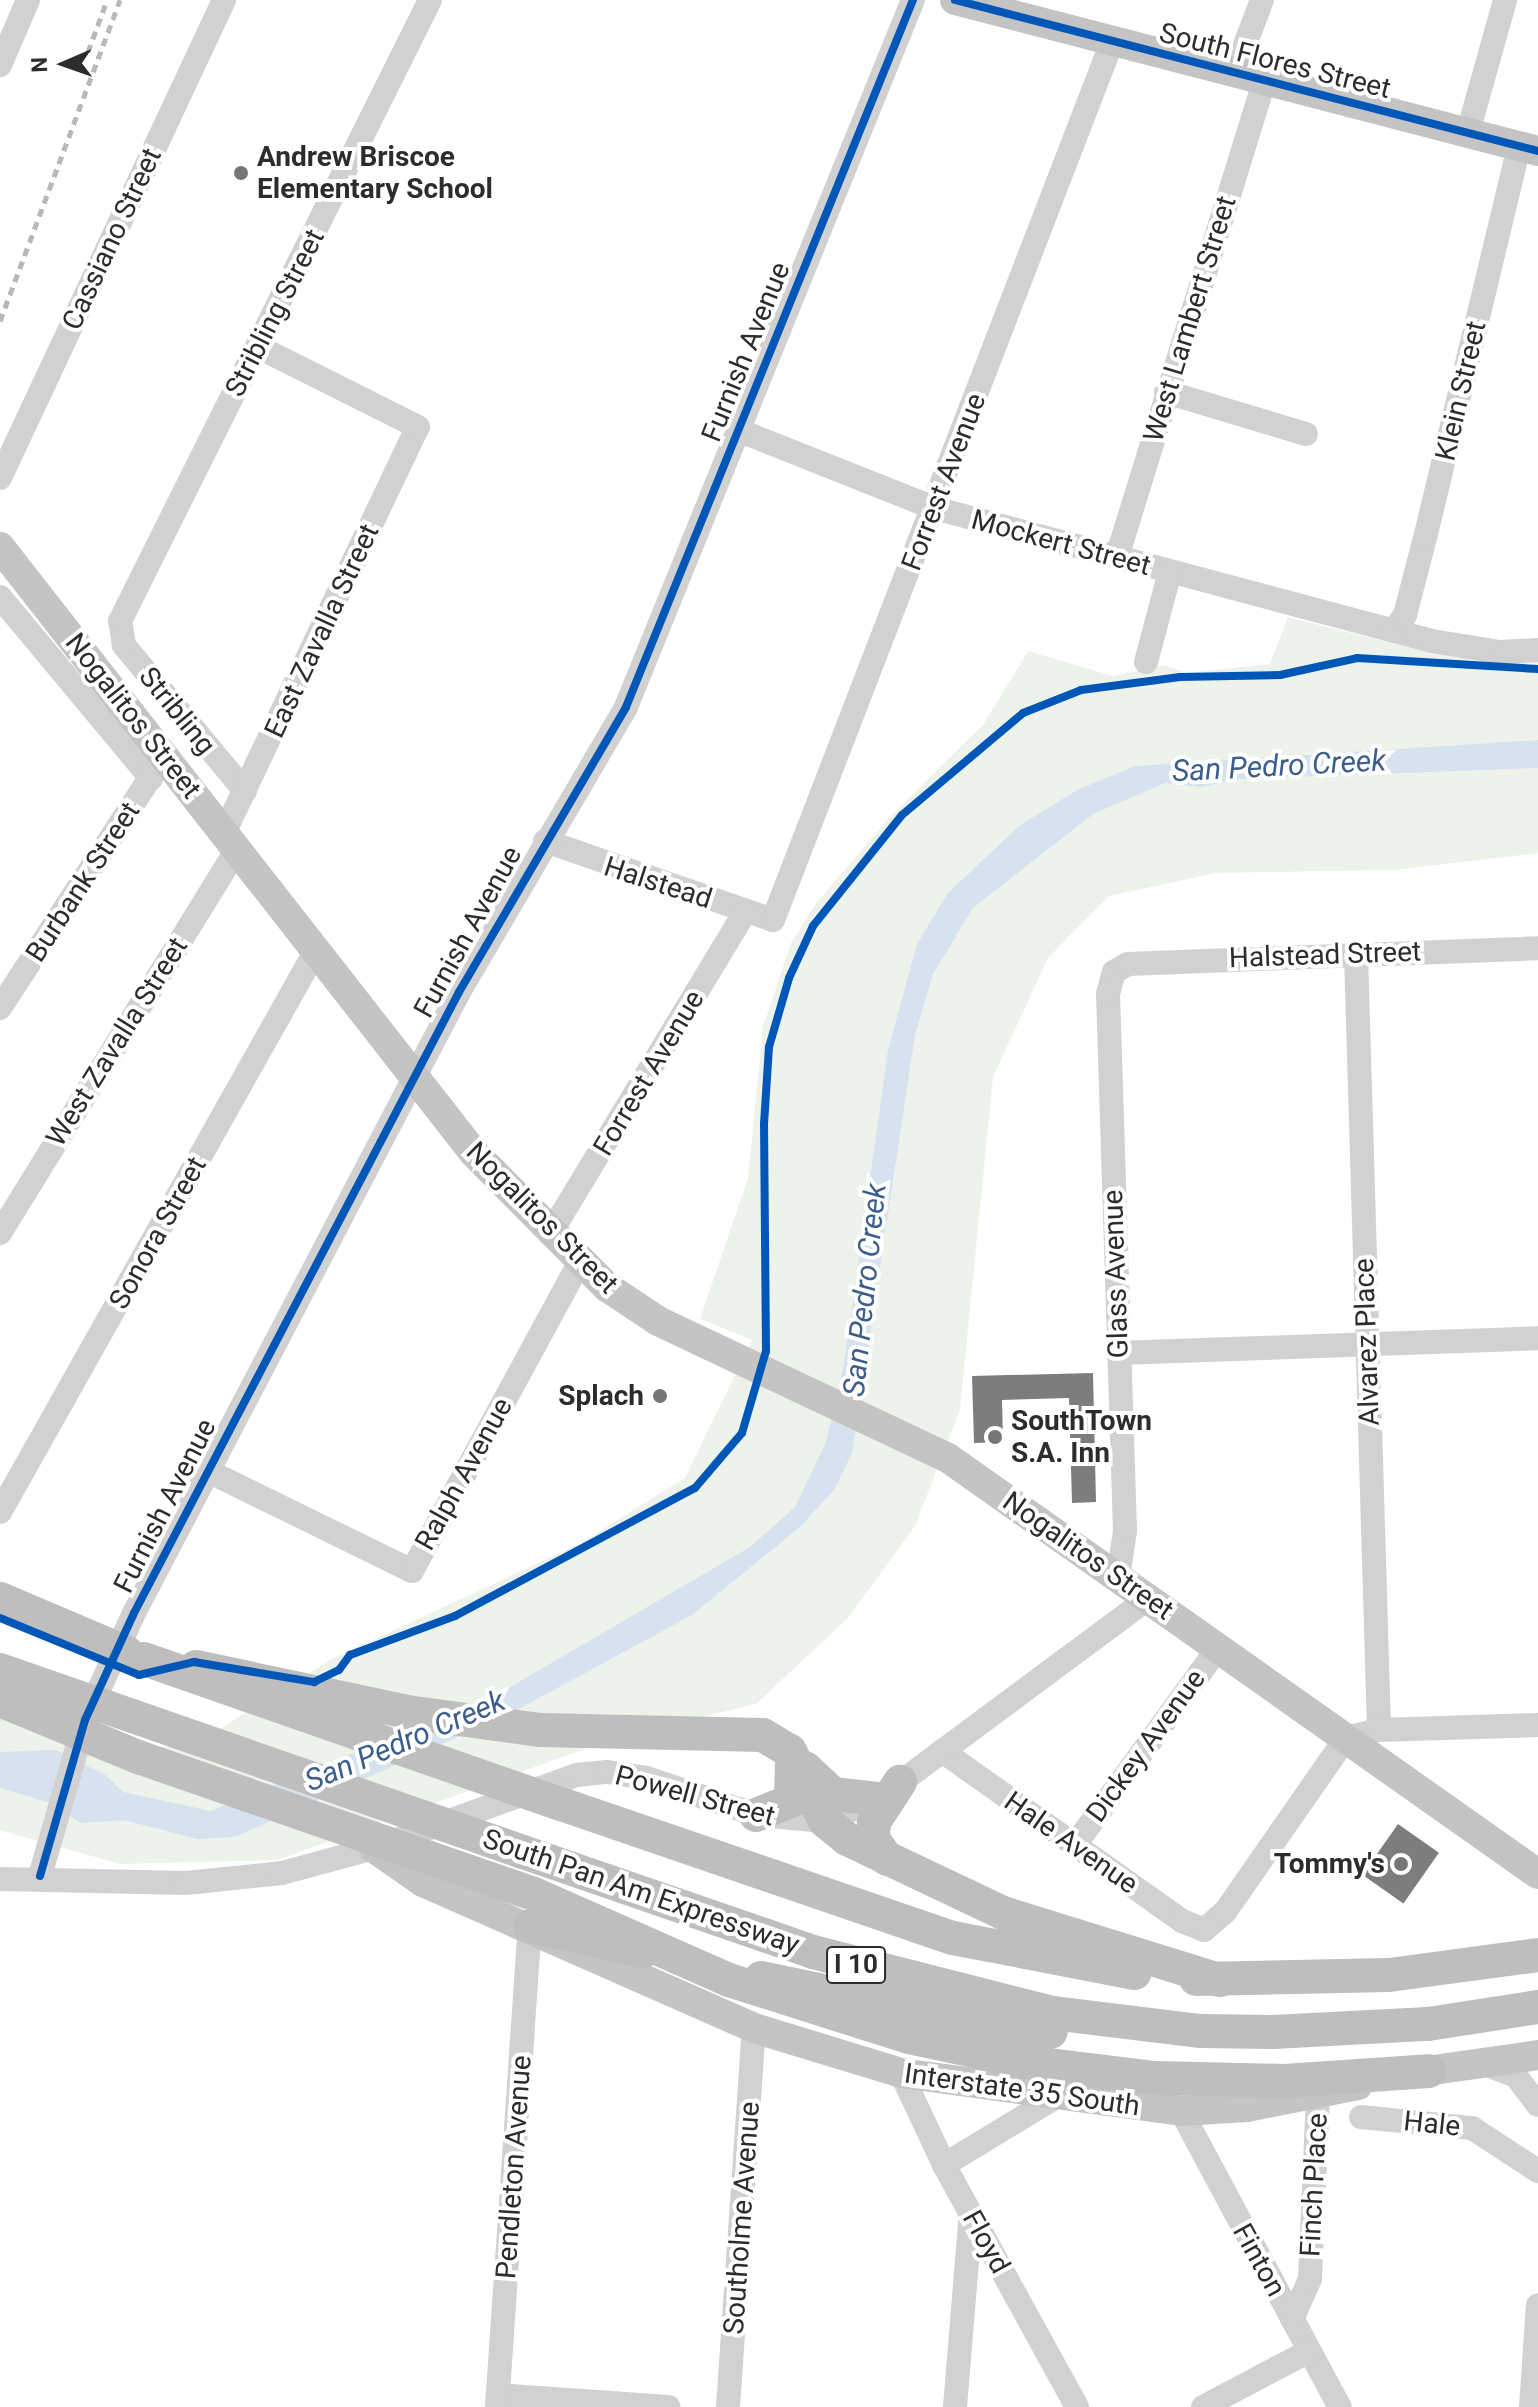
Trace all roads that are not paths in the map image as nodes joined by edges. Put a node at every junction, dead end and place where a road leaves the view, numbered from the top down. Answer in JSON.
{"nodes":[{"id":1,"x":28,"y":0,"type":"edge"},
{"id":2,"x":224,"y":0,"type":"edge"},
{"id":3,"x":430,"y":0,"type":"edge"},
{"id":4,"x":913,"y":0,"type":"edge"},
{"id":5,"x":1262,"y":0,"type":"edge"},
{"id":6,"x":1505,"y":0,"type":"edge"},
{"id":7,"x":973,"y":2,"type":"edge"},
{"id":8,"x":1112,"y":42,"type":"junction"},
{"id":9,"x":0,"y":65,"type":"edge"},
{"id":10,"x":1234,"y":74,"type":"junction"},
{"id":11,"x":1264,"y":82,"type":"junction"},
{"id":12,"x":1468,"y":132,"type":"junction"},
{"id":13,"x":1529,"y":148,"type":"edge"},
{"id":14,"x":258,"y":347,"type":"junction"},
{"id":15,"x":1166,"y":392,"type":"junction"},
{"id":16,"x":738,"y":430,"type":"junction"},
{"id":17,"x":1306,"y":434,"type":"dead end"},
{"id":18,"x":0,"y":478,"type":"edge"},
{"id":19,"x":934,"y":508,"type":"junction"},
{"id":20,"x":0,"y":547,"type":"edge"},
{"id":21,"x":1117,"y":557,"type":"junction"},
{"id":22,"x":1170,"y":572,"type":"junction"},
{"id":23,"x":0,"y":597,"type":"edge"},
{"id":24,"x":120,"y":626,"type":"joint"},
{"id":25,"x":1393,"y":631,"type":"junction"},
{"id":26,"x":1538,"y":650,"type":"edge"},
{"id":27,"x":1146,"y":662,"type":"dead end"},
{"id":28,"x":158,"y":766,"type":"junction"},
{"id":29,"x":245,"y":791,"type":"junction"},
{"id":30,"x":545,"y":841,"type":"junction"},
{"id":31,"x":229,"y":844,"type":"junction"},
{"id":32,"x":746,"y":911,"type":"junction"},
{"id":33,"x":773,"y":920,"type":"joint"},
{"id":34,"x":1538,"y":948,"type":"edge"},
{"id":35,"x":315,"y":952,"type":"junction"},
{"id":36,"x":1356,"y":954,"type":"junction"},
{"id":37,"x":1114,"y":972,"type":"joint"},
{"id":38,"x":0,"y":1008,"type":"edge"},
{"id":39,"x":413,"y":1077,"type":"junction"},
{"id":40,"x":0,"y":1233,"type":"edge"},
{"id":41,"x":550,"y":1234,"type":"junction"},
{"id":42,"x":579,"y":1263,"type":"junction"},
{"id":43,"x":1538,"y":1338,"type":"edge"},
{"id":44,"x":1367,"y":1344,"type":"junction"},
{"id":45,"x":1118,"y":1353,"type":"junction"},
{"id":46,"x":208,"y":1471,"type":"junction"},
{"id":47,"x":0,"y":1512,"type":"edge"},
{"id":48,"x":1118,"y":1577,"type":"junction"},
{"id":49,"x":1149,"y":1598,"type":"junction"},
{"id":50,"x":0,"y":1599,"type":"edge"},
{"id":51,"x":0,"y":1621,"type":"edge"},
{"id":52,"x":1218,"y":1648,"type":"junction"},
{"id":53,"x":136,"y":1656,"type":"junction"},
{"id":54,"x":0,"y":1670,"type":"edge"},
{"id":55,"x":0,"y":1700,"type":"edge"},
{"id":56,"x":1538,"y":1725,"type":"edge"},
{"id":57,"x":1379,"y":1730,"type":"junction"},
{"id":58,"x":1346,"y":1738,"type":"junction"},
{"id":59,"x":790,"y":1751,"type":"junction"},
{"id":60,"x":942,"y":1751,"type":"junction"},
{"id":61,"x":889,"y":1791,"type":"junction"},
{"id":62,"x":756,"y":1815,"type":"junction"},
{"id":63,"x":825,"y":1821,"type":"junction"},
{"id":64,"x":1075,"y":1845,"type":"junction"},
{"id":65,"x":374,"y":1848,"type":"junction"},
{"id":66,"x":887,"y":1859,"type":"junction"},
{"id":67,"x":42,"y":1864,"type":"junction"},
{"id":68,"x":1538,"y":1874,"type":"edge"},
{"id":69,"x":0,"y":1879,"type":"edge"},
{"id":70,"x":530,"y":1926,"type":"junction"},
{"id":71,"x":1538,"y":1955,"type":"edge"},
{"id":72,"x":1220,"y":1980,"type":"junction"},
{"id":73,"x":1538,"y":2007,"type":"edge"},
{"id":74,"x":754,"y":2028,"type":"junction"},
{"id":75,"x":1201,"y":2031,"type":"junction"},
{"id":76,"x":1538,"y":2055,"type":"edge"},
{"id":77,"x":1482,"y":2063,"type":"junction"},
{"id":78,"x":1429,"y":2071,"type":"junction"},
{"id":79,"x":901,"y":2073,"type":"junction"},
{"id":80,"x":1318,"y":2096,"type":"junction"},
{"id":81,"x":1056,"y":2097,"type":"junction"},
{"id":82,"x":1538,"y":2105,"type":"edge"},
{"id":83,"x":1181,"y":2111,"type":"junction"},
{"id":84,"x":1361,"y":2117,"type":"dead end"},
{"id":85,"x":944,"y":2165,"type":"junction"},
{"id":86,"x":1538,"y":2171,"type":"edge"},
{"id":87,"x":971,"y":2214,"type":"junction"},
{"id":88,"x":1538,"y":2305,"type":"edge"},
{"id":89,"x":1292,"y":2319,"type":"junction"},
{"id":90,"x":1309,"y":2351,"type":"junction"},
{"id":91,"x":498,"y":2401,"type":"edge"},
{"id":92,"x":669,"y":2407,"type":"edge"},
{"id":93,"x":728,"y":2407,"type":"edge"},
{"id":94,"x":955,"y":2407,"type":"edge"},
{"id":95,"x":1077,"y":2407,"type":"edge"},
{"id":96,"x":1203,"y":2407,"type":"edge"},
{"id":97,"x":1340,"y":2407,"type":"edge"},
{"id":98,"x":1531,"y":2407,"type":"edge"}],
"edges":[{"from":1,"to":9,"type":"street"},
{"from":2,"to":18,"type":"street","name":"Cassiano Street"},
{"from":3,"to":14,"type":"street","name":"Stribling Street"},
{"from":4,"to":16,"type":"street","name":"Furnish Avenue"},
{"from":5,"to":10,"type":"street"},
{"from":6,"to":12,"type":"street"},
{"from":7,"to":8,"type":"main road","name":"South Flores Street"},
{"from":8,"to":10,"type":"main road","name":"South Flores Street"},
{"from":8,"to":19,"type":"street","name":"Forrest Avenue"},
{"from":10,"to":11,"type":"main road","name":"South Flores Street"},
{"from":11,"to":12,"type":"main road","name":"South Flores Street"},
{"from":11,"to":15,"type":"street","name":"West Lambert Street"},
{"from":12,"to":13,"type":"main road","name":"South Flores Street"},
{"from":13,"to":25,"type":"street","name":"Klein Street"},
{"from":14,"to":24,"type":"street","name":"Stribling Street"},
{"from":14,"to":29,"type":"street","name":"East Zavalla Street"},
{"from":15,"to":17,"type":"street"},
{"from":15,"to":21,"type":"street","name":"West Lambert Street"},
{"from":16,"to":19,"type":"street","name":"Mockert Street"},
{"from":16,"to":30,"type":"street","name":"Furnish Avenue"},
{"from":19,"to":21,"type":"street","name":"Mockert Street"},
{"from":19,"to":33,"type":"street","name":"Forrest Avenue"},
{"from":20,"to":28,"type":"main road","name":"Nogalitos Street"},
{"from":21,"to":22,"type":"street","name":"Mockert Street"},
{"from":22,"to":25,"type":"street","name":"Mockert Street"},
{"from":22,"to":27,"type":"street"},
{"from":23,"to":28,"type":"street","name":"Nogalitos Street"},
{"from":24,"to":29,"type":"street","name":"Stribling"},
{"from":25,"to":26,"type":"street","name":"Mockert Street"},
{"from":28,"to":31,"type":"main road","name":"Nogalitos Street"},
{"from":28,"to":38,"type":"street","name":"Burbank Street"},
{"from":29,"to":31,"type":"street","name":"East Zavalla Street"},
{"from":30,"to":32,"type":"street","name":"Halstead"},
{"from":30,"to":39,"type":"street","name":"Furnish Avenue"},
{"from":31,"to":35,"type":"main road","name":"Nogalitos Street"},
{"from":31,"to":40,"type":"street","name":"West Zavalla Street"},
{"from":32,"to":33,"type":"street","name":"Halstead"},
{"from":32,"to":41,"type":"street","name":"Forrest Avenue"},
{"from":34,"to":36,"type":"street","name":"Halstead Street"},
{"from":35,"to":39,"type":"main road","name":"Nogalitos Street"},
{"from":35,"to":47,"type":"street","name":"Sonora Street"},
{"from":36,"to":37,"type":"street","name":"Halstead Street"},
{"from":36,"to":44,"type":"street","name":"Alvarez Place"},
{"from":37,"to":45,"type":"street","name":"Glass Avenue"},
{"from":39,"to":41,"type":"main road","name":"Nogalitos Street"},
{"from":39,"to":46,"type":"street","name":"Furnish Avenue"},
{"from":41,"to":42,"type":"main road","name":"Nogalitos Street"},
{"from":42,"to":46,"type":"street","name":"Ralph Avenue"},
{"from":42,"to":48,"type":"main road","name":"Nogalitos Street"},
{"from":43,"to":44,"type":"street"},
{"from":44,"to":45,"type":"street"},
{"from":44,"to":57,"type":"street","name":"Alvarez Place"},
{"from":45,"to":48,"type":"street","name":"Glass Avenue"},
{"from":46,"to":67,"type":"street","name":"Furnish Avenue"},
{"from":48,"to":49,"type":"main road","name":"Nogalitos Street"},
{"from":49,"to":52,"type":"main road","name":"Nogalitos Street"},
{"from":49,"to":60,"type":"street","name":"Powell Street"},
{"from":50,"to":53,"type":"highway","name":"South Pan Am Expressway","number":"I 10","bridge":true},
{"from":51,"to":53,"type":"highway","name":"South Pan Am Expressway","bridge":true},
{"from":52,"to":58,"type":"main road","name":"Nogalitos Street"},
{"from":52,"to":64,"type":"street","name":"Dickey Avenue"},
{"from":53,"to":59,"type":"highway","bridge":true},
{"from":53,"to":72,"type":"highway","name":"South Pan Am Expressway","number":"I 10","bridge":true},
{"from":54,"to":75,"type":"highway","name":"South Pan Am Expressway","number":"I 10","bridge":true},
{"from":55,"to":78,"type":"highway","bridge":true},
{"from":56,"to":57,"type":"street"},
{"from":57,"to":58,"type":"street"},
{"from":58,"to":64,"type":"street","name":"Hale Avenue"},
{"from":58,"to":68,"type":"main road","name":"Nogalitos Street"},
{"from":59,"to":61,"type":"highway"},
{"from":59,"to":62,"type":"highway"},
{"from":59,"to":63,"type":"highway"},
{"from":60,"to":61,"type":"street","name":"Powell Street"},
{"from":60,"to":64,"type":"street","name":"Hale Avenue"},
{"from":61,"to":63,"type":"street","name":"Powell Street"},
{"from":61,"to":66,"type":"highway"},
{"from":62,"to":63,"type":"street","name":"Powell Street"},
{"from":62,"to":65,"type":"street","name":"Powell Street"},
{"from":63,"to":66,"type":"highway"},
{"from":65,"to":67,"type":"street","name":"Powell Street"},
{"from":65,"to":70,"type":"main road","name":"Interstate 35 South"},
{"from":66,"to":72,"type":"highway"},
{"from":67,"to":69,"type":"street","name":"Powell Street"},
{"from":70,"to":74,"type":"main road","name":"Interstate 35 South"},
{"from":70,"to":75,"type":"highway"},
{"from":70,"to":91,"type":"street","name":"Pendleton Avenue"},
{"from":71,"to":72,"type":"highway","name":"South Pan Am Expressway","number":"I 10"},
{"from":73,"to":75,"type":"highway","name":"South Pan Am Expressway","number":"I 10"},
{"from":74,"to":79,"type":"main road","name":"Interstate 35 South"},
{"from":74,"to":93,"type":"street","name":"Southolme Avenue"},
{"from":76,"to":77,"type":"main road","name":"Interstate 35 South"},
{"from":77,"to":78,"type":"main road","name":"Interstate 35 South"},
{"from":77,"to":82,"type":"street"},
{"from":78,"to":80,"type":"main road","name":"Interstate 35 South"},
{"from":79,"to":81,"type":"main road","name":"Interstate 35 South"},
{"from":79,"to":85,"type":"street","name":"Floyd"},
{"from":80,"to":83,"type":"main road","name":"Interstate 35 South"},
{"from":80,"to":89,"type":"street","name":"Finch Place"},
{"from":81,"to":83,"type":"main road","name":"Interstate 35 South"},
{"from":81,"to":85,"type":"street"},
{"from":83,"to":89,"type":"street","name":"Finton"},
{"from":84,"to":86,"type":"street","name":"Hale"},
{"from":85,"to":87,"type":"street","name":"Floyd"},
{"from":87,"to":94,"type":"street"},
{"from":87,"to":95,"type":"street","name":"Floyd"},
{"from":88,"to":98,"type":"street"},
{"from":89,"to":90,"type":"street","name":"Finton"},
{"from":90,"to":96,"type":"street"},
{"from":90,"to":97,"type":"street","name":"Finton"},
{"from":91,"to":92,"type":"street"}]}
